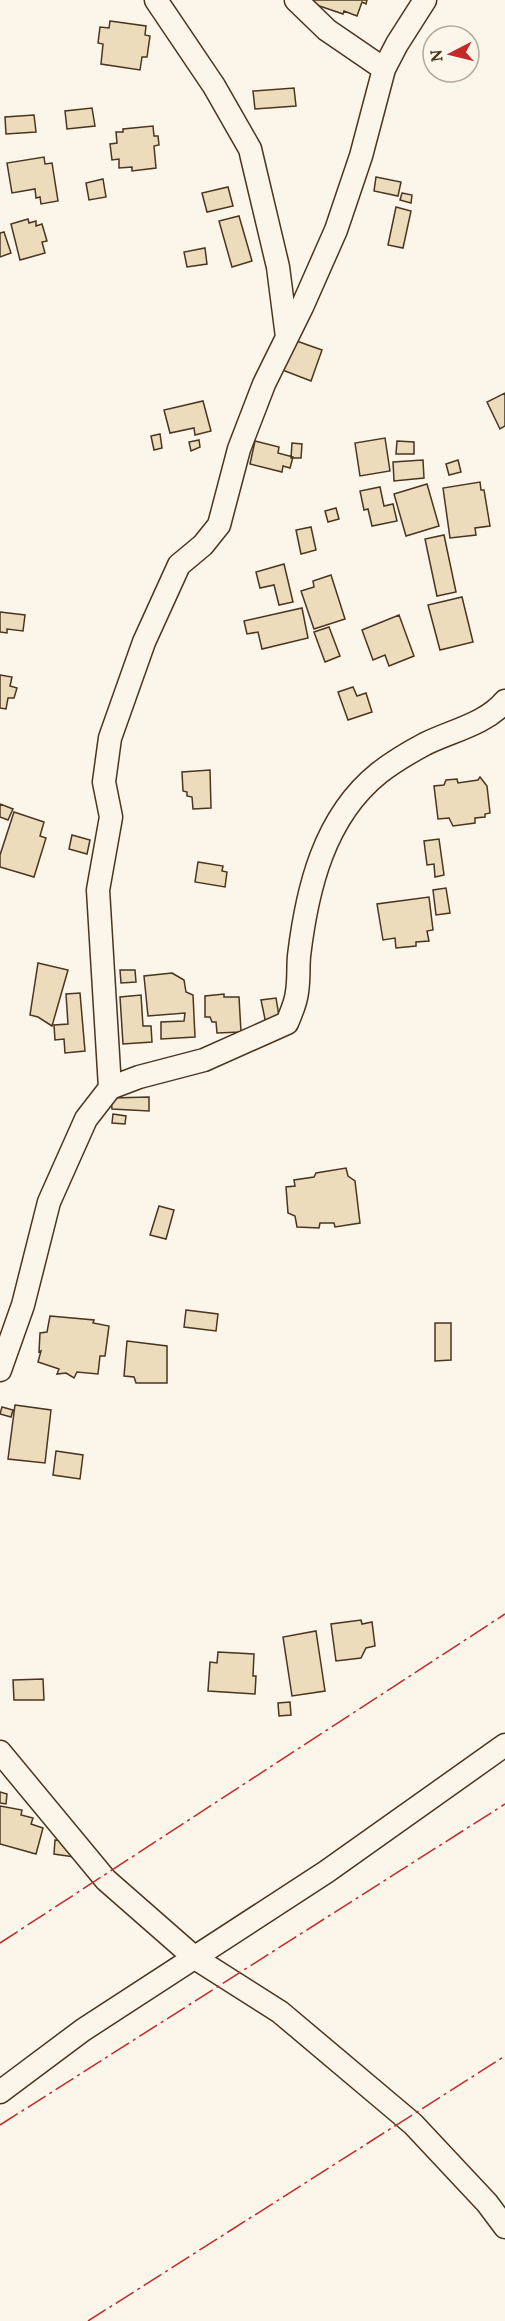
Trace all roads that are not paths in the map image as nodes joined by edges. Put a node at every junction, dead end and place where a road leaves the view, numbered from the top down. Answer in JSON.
{"nodes":[{"id":1,"x":156,"y":0,"type":"edge"},
{"id":2,"x":296,"y":0,"type":"edge"},
{"id":3,"x":425,"y":0,"type":"edge"},
{"id":4,"x":384,"y":69,"type":"junction"},
{"id":5,"x":287,"y":337,"type":"junction"},
{"id":6,"x":505,"y":701,"type":"edge"},
{"id":7,"x":110,"y":1088,"type":"junction"},
{"id":8,"x":0,"y":1370,"type":"edge"},
{"id":9,"x":505,"y":1744,"type":"edge"},
{"id":10,"x":0,"y":1752,"type":"edge"},
{"id":11,"x":195,"y":1958,"type":"junction"},
{"id":12,"x":0,"y":2092,"type":"edge"},
{"id":13,"x":505,"y":2227,"type":"edge"}],
"edges":[{"from":1,"to":5,"type":"street"},
{"from":2,"to":4,"type":"street"},
{"from":3,"to":4,"type":"street"},
{"from":4,"to":5,"type":"street"},
{"from":5,"to":7,"type":"street"},
{"from":6,"to":7,"type":"street"},
{"from":7,"to":8,"type":"street"},
{"from":9,"to":11,"type":"street"},
{"from":10,"to":11,"type":"street"},
{"from":11,"to":12,"type":"street"},
{"from":11,"to":13,"type":"street"}]}
